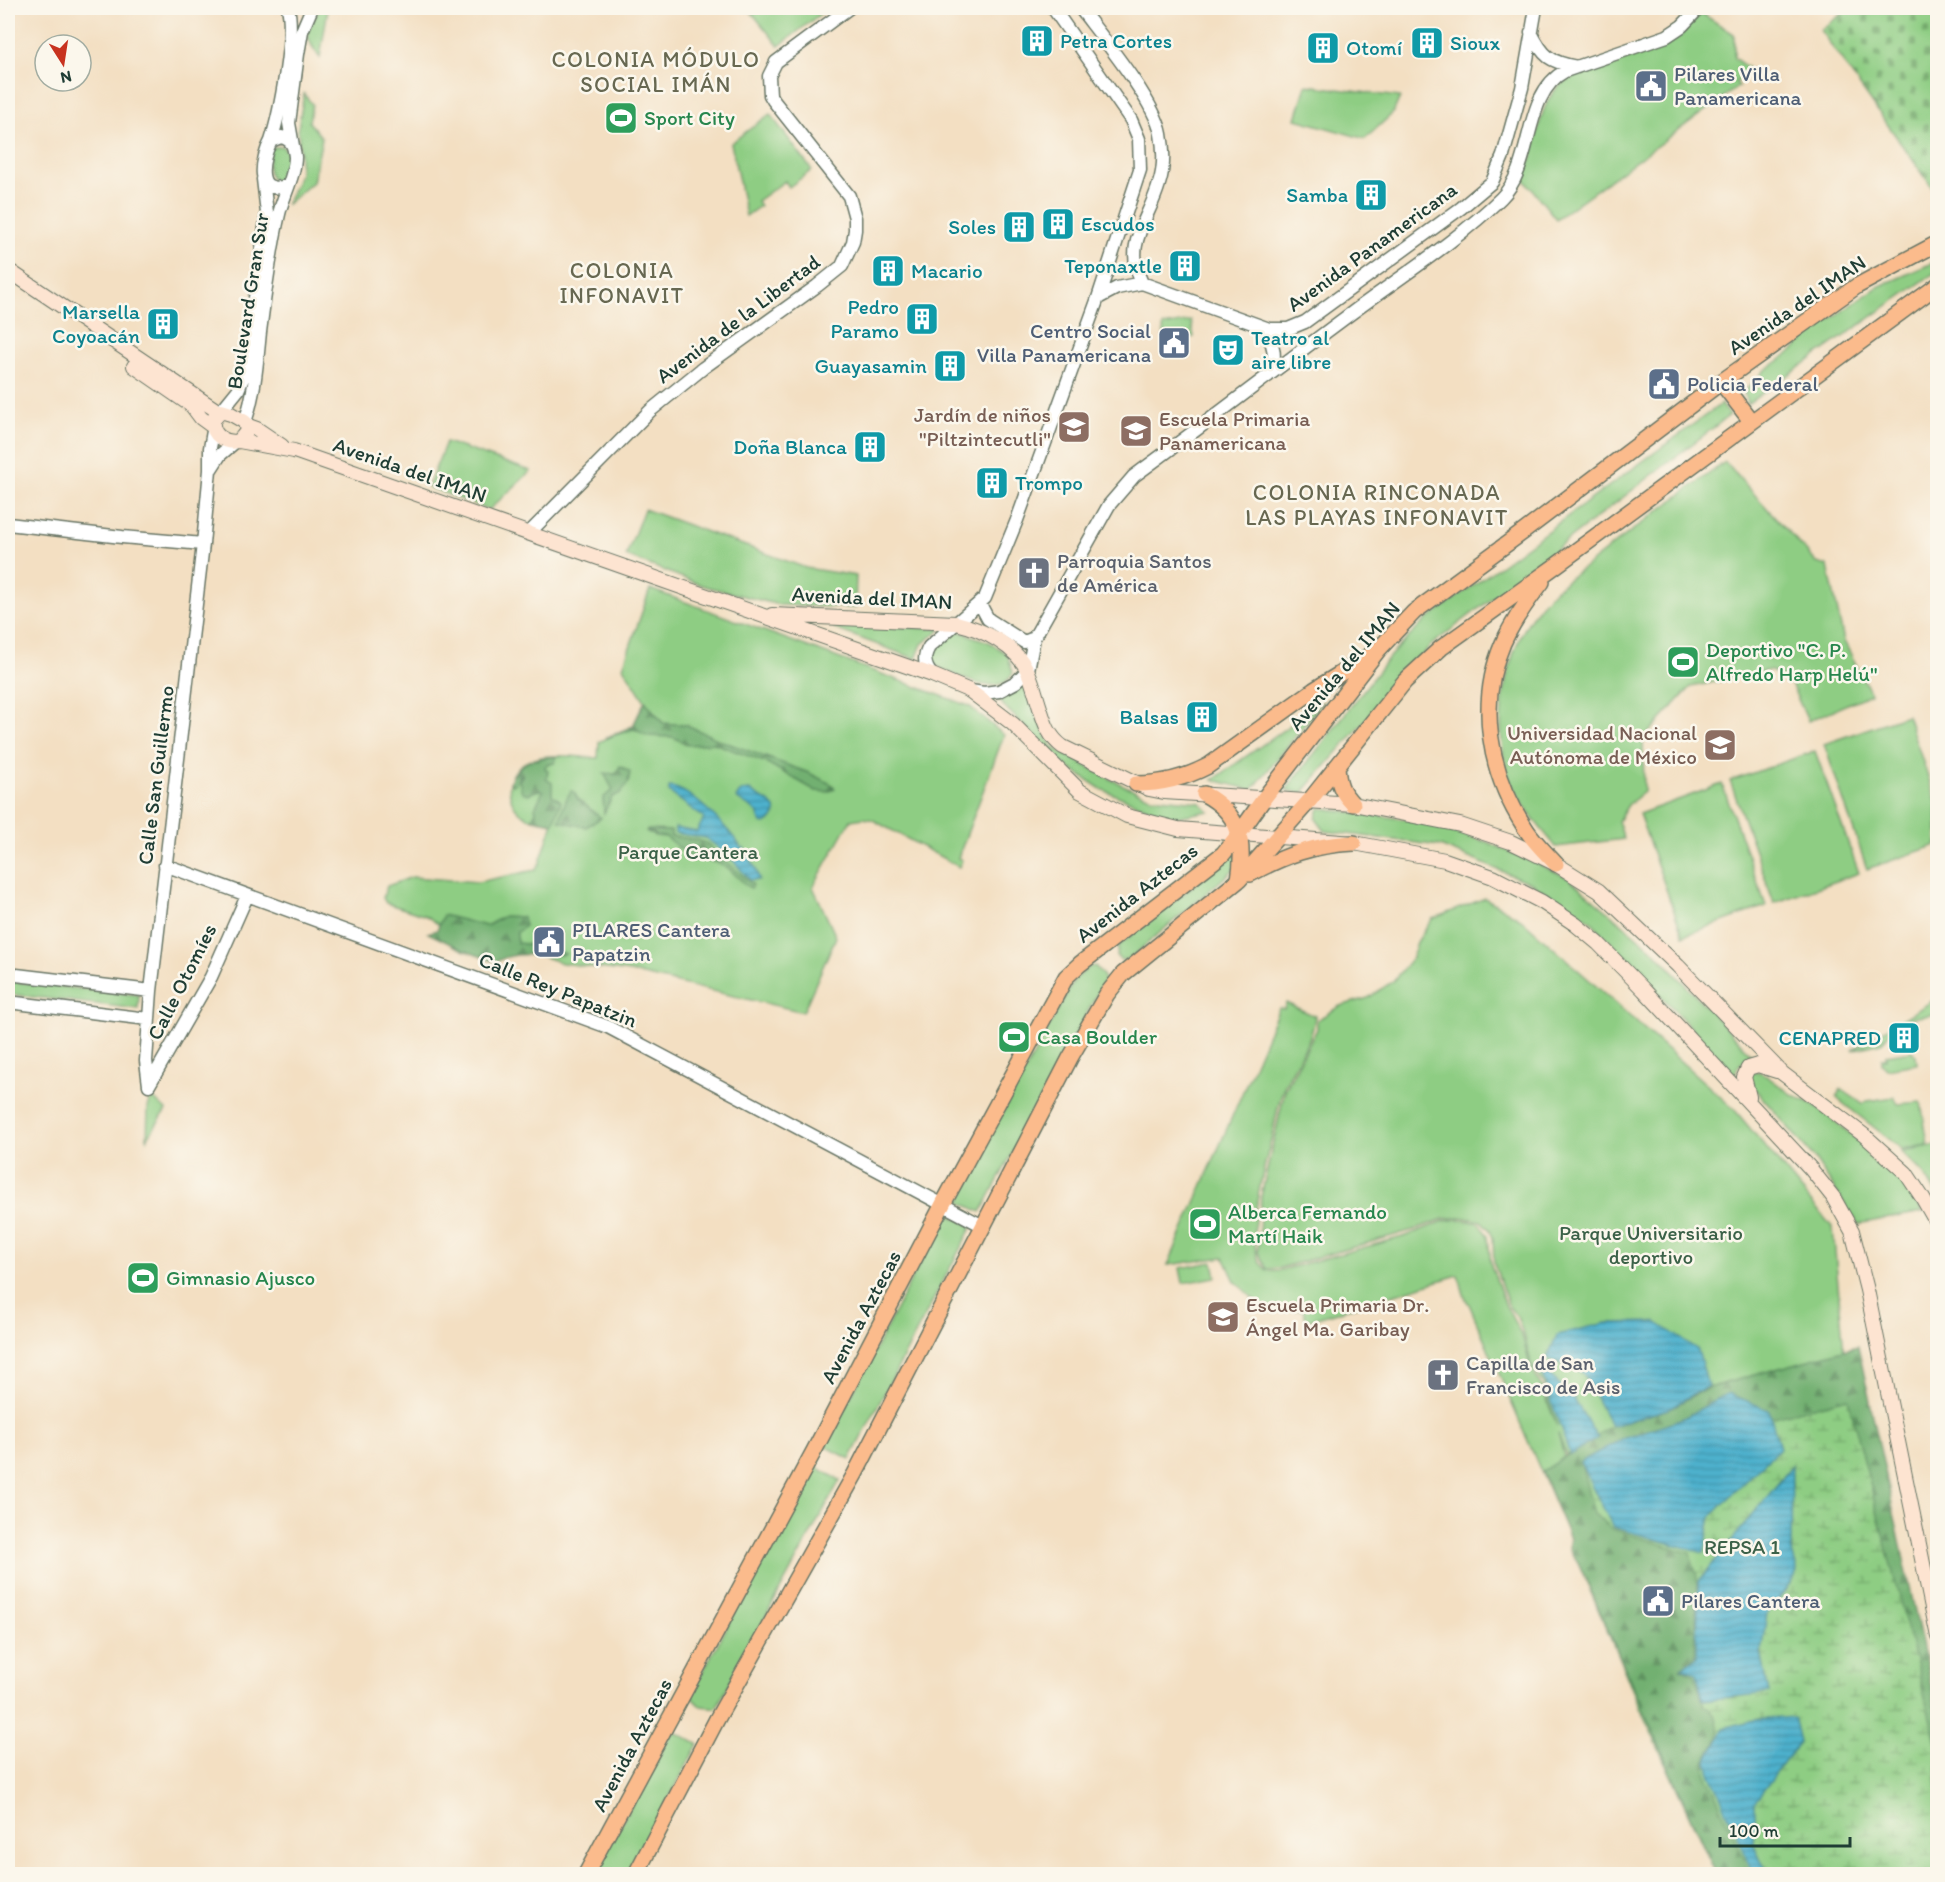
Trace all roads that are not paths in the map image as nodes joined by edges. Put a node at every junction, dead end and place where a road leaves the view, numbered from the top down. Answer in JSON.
{"nodes":[{"id":1,"x":289,"y":8,"type":"edge"},
{"id":2,"x":849,"y":8,"type":"edge"},
{"id":3,"x":1053,"y":8,"type":"edge"},
{"id":4,"x":1080,"y":8,"type":"edge"},
{"id":5,"x":1536,"y":8,"type":"edge"},
{"id":6,"x":1699,"y":8,"type":"edge"},
{"id":7,"x":312,"y":9,"type":"edge"},
{"id":8,"x":1531,"y":32,"type":"junction"},
{"id":9,"x":1577,"y":67,"type":"junction"},
{"id":10,"x":1522,"y":88,"type":"junction"},
{"id":11,"x":1542,"y":94,"type":"junction"},
{"id":12,"x":1148,"y":104,"type":"junction"},
{"id":13,"x":1126,"y":112,"type":"junction"},
{"id":14,"x":1161,"y":134,"type":"junction"},
{"id":15,"x":1139,"y":139,"type":"junction"},
{"id":16,"x":271,"y":141,"type":"junction"},
{"id":17,"x":293,"y":146,"type":"junction"},
{"id":18,"x":263,"y":179,"type":"junction"},
{"id":19,"x":288,"y":186,"type":"junction"},
{"id":20,"x":1123,"y":222,"type":"junction"},
{"id":21,"x":1141,"y":228,"type":"junction"},
{"id":22,"x":1429,"y":231,"type":"junction"},
{"id":23,"x":1414,"y":242,"type":"junction"},
{"id":24,"x":1938,"y":243,"type":"edge"},
{"id":25,"x":1442,"y":247,"type":"junction"},
{"id":26,"x":1426,"y":258,"type":"junction"},
{"id":27,"x":8,"y":270,"type":"edge"},
{"id":28,"x":8,"y":281,"type":"edge"},
{"id":29,"x":1142,"y":283,"type":"junction"},
{"id":30,"x":1938,"y":285,"type":"edge"},
{"id":31,"x":1098,"y":298,"type":"junction"},
{"id":32,"x":1305,"y":322,"type":"junction"},
{"id":33,"x":1256,"y":324,"type":"junction"},
{"id":34,"x":1318,"y":338,"type":"junction"},
{"id":35,"x":1265,"y":379,"type":"junction"},
{"id":36,"x":1721,"y":382,"type":"junction"},
{"id":37,"x":220,"y":412,"type":"junction"},
{"id":38,"x":1750,"y":421,"type":"junction"},
{"id":39,"x":246,"y":423,"type":"junction"},
{"id":40,"x":213,"y":429,"type":"junction"},
{"id":41,"x":237,"y":442,"type":"junction"},
{"id":42,"x":286,"y":448,"type":"junction"},
{"id":43,"x":210,"y":470,"type":"junction"},
{"id":44,"x":8,"y":524,"type":"edge"},
{"id":45,"x":529,"y":533,"type":"junction"},
{"id":46,"x":203,"y":544,"type":"junction"},
{"id":47,"x":1554,"y":567,"type":"junction"},
{"id":48,"x":980,"y":604,"type":"junction"},
{"id":49,"x":758,"y":614,"type":"junction"},
{"id":50,"x":839,"y":617,"type":"junction"},
{"id":51,"x":956,"y":623,"type":"junction"},
{"id":52,"x":828,"y":638,"type":"junction"},
{"id":53,"x":1034,"y":638,"type":"junction"},
{"id":54,"x":1380,"y":649,"type":"junction"},
{"id":55,"x":1028,"y":670,"type":"junction"},
{"id":56,"x":932,"y":675,"type":"junction"},
{"id":57,"x":970,"y":690,"type":"junction"},
{"id":58,"x":1337,"y":766,"type":"junction"},
{"id":59,"x":1136,"y":783,"type":"junction"},
{"id":60,"x":1204,"y":794,"type":"junction"},
{"id":61,"x":1265,"y":797,"type":"junction"},
{"id":62,"x":1310,"y":800,"type":"junction"},
{"id":63,"x":1353,"y":804,"type":"junction"},
{"id":64,"x":1239,"y":834,"type":"junction"},
{"id":65,"x":1277,"y":837,"type":"junction"},
{"id":66,"x":1354,"y":843,"type":"junction"},
{"id":67,"x":1556,"y":864,"type":"junction"},
{"id":68,"x":165,"y":865,"type":"junction"},
{"id":69,"x":1239,"y":879,"type":"junction"},
{"id":70,"x":247,"y":896,"type":"junction"},
{"id":71,"x":8,"y":974,"type":"edge"},
{"id":72,"x":151,"y":991,"type":"junction"},
{"id":73,"x":8,"y":1002,"type":"edge"},
{"id":74,"x":148,"y":1019,"type":"junction"},
{"id":75,"x":1782,"y":1073,"type":"junction"},
{"id":76,"x":149,"y":1085,"type":"joint"},
{"id":77,"x":1752,"y":1104,"type":"junction"},
{"id":78,"x":943,"y":1204,"type":"junction"},
{"id":79,"x":1938,"y":1225,"type":"edge"},
{"id":80,"x":983,"y":1226,"type":"junction"},
{"id":81,"x":1938,"y":1637,"type":"edge"},
{"id":82,"x":586,"y":1875,"type":"edge"},
{"id":83,"x":636,"y":1875,"type":"edge"}],
"edges":[{"from":1,"to":7,"type":"street"},
{"from":1,"to":16,"type":"street"},
{"from":2,"to":45,"type":"street","name":"Avenida de la Libertad"},
{"from":3,"to":13,"type":"street"},
{"from":4,"to":12,"type":"street"},
{"from":5,"to":8,"type":"street","name":"Avenida Panamericana"},
{"from":6,"to":9,"type":"street","name":"Avenida Panamericana"},
{"from":7,"to":17,"type":"street"},
{"from":8,"to":9,"type":"street"},
{"from":8,"to":10,"type":"street","name":"Avenida Panamericana"},
{"from":9,"to":11,"type":"street","name":"Avenida Panamericana"},
{"from":10,"to":11,"type":"street"},
{"from":10,"to":22,"type":"street","name":"Avenida Panamericana"},
{"from":11,"to":25,"type":"street","name":"Avenida Panamericana"},
{"from":12,"to":13,"type":"street"},
{"from":12,"to":14,"type":"street"},
{"from":13,"to":15,"type":"street"},
{"from":14,"to":15,"type":"street"},
{"from":14,"to":21,"type":"street"},
{"from":15,"to":20,"type":"street"},
{"from":16,"to":17,"type":"street"},
{"from":16,"to":18,"type":"street"},
{"from":17,"to":19,"type":"street"},
{"from":18,"to":19,"type":"street"},
{"from":18,"to":37,"type":"street","name":"Boulevard Gran Sur"},
{"from":19,"to":39,"type":"street","name":"Boulevard Gran Sur"},
{"from":20,"to":21,"type":"street"},
{"from":20,"to":31,"type":"street"},
{"from":21,"to":29,"type":"street"},
{"from":22,"to":23,"type":"street","name":"Avenida Panamericana"},
{"from":22,"to":25,"type":"street"},
{"from":23,"to":26,"type":"street"},
{"from":23,"to":32,"type":"street","name":"Avenida Panamericana"},
{"from":24,"to":36,"type":"main road","name":"Avenida del IMAN"},
{"from":25,"to":26,"type":"street","name":"Avenida Panamericana"},
{"from":26,"to":34,"type":"street","name":"Avenida Panamericana"},
{"from":27,"to":37,"type":"main road"},
{"from":28,"to":40,"type":"main road"},
{"from":29,"to":31,"type":"street"},
{"from":29,"to":33,"type":"street","name":"Avenida Panamericana"},
{"from":30,"to":38,"type":"main road"},
{"from":31,"to":48,"type":"street"},
{"from":32,"to":33,"type":"street","name":"Avenida Panamericana"},
{"from":32,"to":34,"type":"street"},
{"from":33,"to":35,"type":"street"},
{"from":34,"to":35,"type":"street","name":"Avenida Panamericana"},
{"from":35,"to":53,"type":"street","name":"Avenida Panamericana"},
{"from":36,"to":38,"type":"main road"},
{"from":36,"to":54,"type":"main road","name":"Avenida del IMAN"},
{"from":37,"to":39,"type":"main road"},
{"from":37,"to":40,"type":"main road"},
{"from":38,"to":47,"type":"main road"},
{"from":39,"to":41,"type":"main road"},
{"from":39,"to":42,"type":"main road","name":"Avenida del IMAN"},
{"from":40,"to":41,"type":"main road"},
{"from":40,"to":43,"type":"street","name":"Calle San Guillermo"},
{"from":41,"to":42,"type":"main road","name":"Avenida del IMAN"},
{"from":41,"to":43,"type":"street"},
{"from":42,"to":45,"type":"main road","name":"Avenida del IMAN"},
{"from":43,"to":46,"type":"street","name":"Calle San Guillermo"},
{"from":44,"to":46,"type":"street"},
{"from":45,"to":49,"type":"main road","name":"Avenida del IMAN"},
{"from":46,"to":68,"type":"street","name":"Calle San Guillermo"},
{"from":47,"to":58,"type":"main road"},
{"from":47,"to":67,"type":"main road"},
{"from":48,"to":51,"type":"street"},
{"from":48,"to":53,"type":"street"},
{"from":49,"to":50,"type":"main road","name":"Avenida del IMAN"},
{"from":49,"to":52,"type":"main road","name":"Avenida del IMAN"},
{"from":50,"to":51,"type":"main road","name":"Avenida del IMAN"},
{"from":50,"to":52,"type":"street"},
{"from":51,"to":55,"type":"main road","name":"Avenida del IMAN"},
{"from":51,"to":56,"type":"street"},
{"from":52,"to":56,"type":"main road","name":"Avenida del IMAN"},
{"from":53,"to":55,"type":"street","name":"Avenida Panamericana"},
{"from":54,"to":59,"type":"main road"},
{"from":54,"to":61,"type":"main road","name":"Avenida del IMAN"},
{"from":55,"to":57,"type":"street"},
{"from":55,"to":59,"type":"main road","name":"Avenida del IMAN"},
{"from":56,"to":57,"type":"main road","name":"Avenida del IMAN"},
{"from":57,"to":64,"type":"main road","name":"Avenida del IMAN"},
{"from":58,"to":62,"type":"main road"},
{"from":58,"to":63,"type":"main road"},
{"from":59,"to":60,"type":"main road","name":"Avenida del IMAN"},
{"from":60,"to":61,"type":"main road","name":"Avenida del IMAN"},
{"from":60,"to":64,"type":"main road"},
{"from":61,"to":62,"type":"main road","name":"Avenida del IMAN"},
{"from":61,"to":64,"type":"main road","name":"Avenida del IMAN"},
{"from":62,"to":63,"type":"main road","name":"Avenida del IMAN"},
{"from":62,"to":65,"type":"main road"},
{"from":63,"to":67,"type":"main road","name":"Avenida del IMAN"},
{"from":64,"to":65,"type":"main road","name":"Avenida del IMAN"},
{"from":64,"to":69,"type":"main road"},
{"from":64,"to":78,"type":"main road","name":"Avenida Aztecas"},
{"from":65,"to":66,"type":"main road","name":"Avenida del IMAN"},
{"from":65,"to":69,"type":"main road"},
{"from":66,"to":69,"type":"main road"},
{"from":66,"to":77,"type":"main road","name":"Avenida del IMAN"},
{"from":67,"to":75,"type":"main road","name":"Avenida del IMAN"},
{"from":68,"to":70,"type":"street","name":"Calle Rey Papatzin"},
{"from":68,"to":72,"type":"street","name":"Calle San Guillermo"},
{"from":69,"to":80,"type":"main road"},
{"from":70,"to":76,"type":"street","name":"Calle Otomíes"},
{"from":70,"to":78,"type":"street","name":"Calle Rey Papatzin"},
{"from":71,"to":72,"type":"street"},
{"from":72,"to":74,"type":"street","name":"Calle San Guillermo"},
{"from":73,"to":74,"type":"street"},
{"from":74,"to":76,"type":"street","name":"Calle San Guillermo"},
{"from":75,"to":77,"type":"main road"},
{"from":75,"to":79,"type":"main road","name":"Avenida del IMAN"},
{"from":77,"to":81,"type":"main road","name":"Avenida del IMAN"},
{"from":78,"to":80,"type":"street","name":"Calle Rey Papatzin"},
{"from":78,"to":82,"type":"main road","name":"Avenida Aztecas"},
{"from":80,"to":83,"type":"main road"}]}
